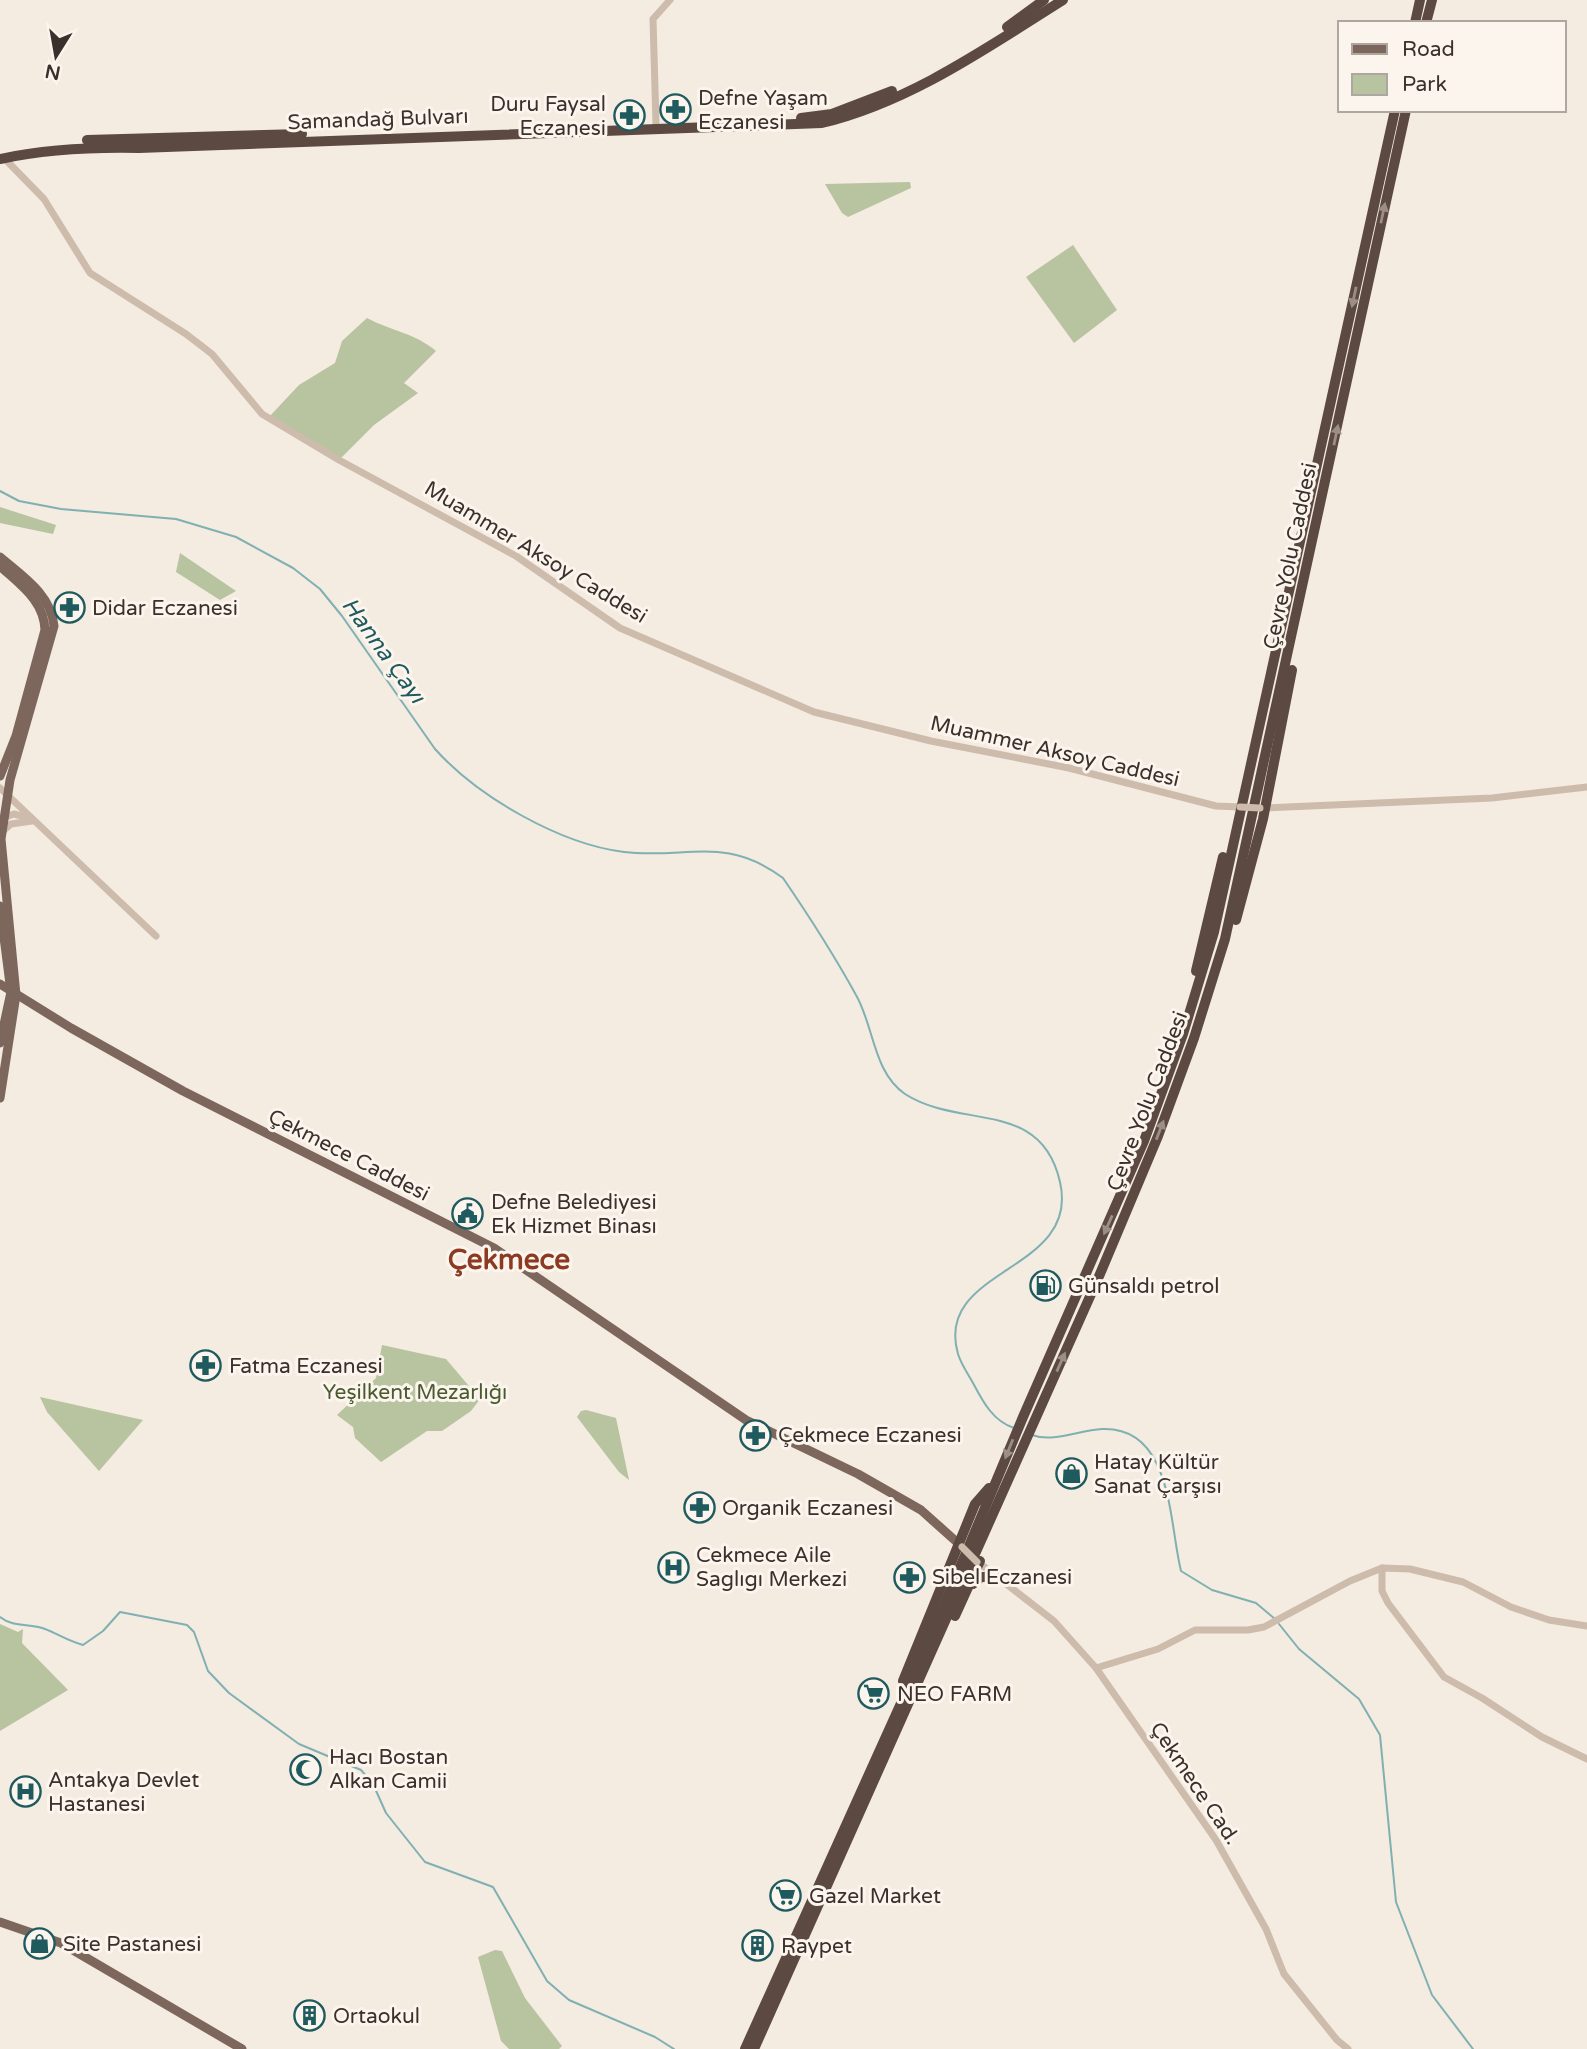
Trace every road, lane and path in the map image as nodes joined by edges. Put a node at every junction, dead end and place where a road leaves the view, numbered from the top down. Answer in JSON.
{"nodes":[{"id":1,"x":670,"y":0,"type":"edge"},
{"id":2,"x":1044,"y":0,"type":"edge"},
{"id":3,"x":1063,"y":0,"type":"edge"},
{"id":4,"x":1420,"y":0,"type":"edge"},
{"id":5,"x":1432,"y":0,"type":"edge"},
{"id":6,"x":1415,"y":21,"type":"edge"},
{"id":7,"x":1427,"y":21,"type":"edge"},
{"id":8,"x":1395,"y":112,"type":"edge"},
{"id":9,"x":1406,"y":112,"type":"edge"},
{"id":10,"x":656,"y":124,"type":"junction"},
{"id":11,"x":1,"y":156,"type":"edge"},
{"id":12,"x":0,"y":557,"type":"edge"},
{"id":13,"x":0,"y":566,"type":"edge"},
{"id":14,"x":1290,"y":586,"type":"junction"},
{"id":15,"x":1298,"y":612,"type":"junction"},
{"id":16,"x":0,"y":776,"type":"edge"},
{"id":17,"x":1587,"y":787,"type":"edge"},
{"id":18,"x":0,"y":788,"type":"edge"},
{"id":19,"x":8,"y":796,"type":"junction"},
{"id":20,"x":1238,"y":807,"type":"junction"},
{"id":21,"x":1262,"y":808,"type":"junction"},
{"id":22,"x":3,"y":818,"type":"edge"},
{"id":23,"x":36,"y":823,"type":"junction"},
{"id":24,"x":1,"y":833,"type":"edge"},
{"id":25,"x":0,"y":906,"type":"edge"},
{"id":26,"x":156,"y":936,"type":"dead end"},
{"id":27,"x":6,"y":961,"type":"junction"},
{"id":28,"x":0,"y":971,"type":"edge"},
{"id":29,"x":15,"y":976,"type":"junction"},
{"id":30,"x":0,"y":984,"type":"edge"},
{"id":31,"x":13,"y":993,"type":"junction"},
{"id":32,"x":42,"y":1010,"type":"junction"},
{"id":33,"x":1189,"y":1036,"type":"junction"},
{"id":34,"x":0,"y":1043,"type":"edge"},
{"id":35,"x":0,"y":1093,"type":"edge"},
{"id":36,"x":0,"y":1098,"type":"edge"},
{"id":37,"x":1003,"y":1485,"type":"junction"},
{"id":38,"x":961,"y":1545,"type":"junction"},
{"id":39,"x":978,"y":1562,"type":"junction"},
{"id":40,"x":1382,"y":1568,"type":"junction"},
{"id":41,"x":996,"y":1577,"type":"junction"},
{"id":42,"x":967,"y":1592,"type":"junction"},
{"id":43,"x":1587,"y":1626,"type":"edge"},
{"id":44,"x":1096,"y":1668,"type":"junction"},
{"id":45,"x":894,"y":1736,"type":"junction"},
{"id":46,"x":880,"y":1745,"type":"junction"},
{"id":47,"x":1587,"y":1759,"type":"edge"},
{"id":48,"x":0,"y":1922,"type":"edge"},
{"id":49,"x":242,"y":2049,"type":"edge"},
{"id":50,"x":745,"y":2049,"type":"edge"},
{"id":51,"x":754,"y":2049,"type":"edge"},
{"id":52,"x":1348,"y":2049,"type":"edge"}],
"edges":[{"from":1,"to":10,"type":"street"},
{"from":2,"to":10,"type":"highway","name":"Samandağ Bulvarı"},
{"from":3,"to":11,"type":"highway","name":"Samandağ Bulvarı"},
{"from":4,"to":6,"type":"highway"},
{"from":5,"to":7,"type":"highway"},
{"from":8,"to":14,"type":"highway","name":"Çevre Yolu Caddesi","one_way":true},
{"from":15,"to":9,"type":"highway","name":"Çevre Yolu Caddesi","one_way":true},
{"from":10,"to":11,"type":"highway","name":"Samandağ Bulvarı"},
{"from":11,"to":20,"type":"street","name":"Muammer Aksoy Caddesi"},
{"from":12,"to":19,"type":"main road"},
{"from":13,"to":16,"type":"main road"},
{"from":14,"to":20,"type":"highway"},
{"from":14,"to":33,"type":"highway","name":"Çevre Yolu Caddesi"},
{"from":15,"to":21,"type":"highway"},
{"from":15,"to":33,"type":"highway","name":"Çevre Yolu Caddesi"},
{"from":17,"to":21,"type":"street","name":"Muammer Aksoy Caddesi"},
{"from":18,"to":19,"type":"street"},
{"from":19,"to":22,"type":"main road"},
{"from":19,"to":23,"type":"street"},
{"from":20,"to":21,"type":"street","name":"Muammer Aksoy Caddesi","bridge":true},
{"from":20,"to":33,"type":"highway"},
{"from":21,"to":33,"type":"highway"},
{"from":22,"to":23,"type":"street"},
{"from":22,"to":24,"type":"main road"},
{"from":23,"to":24,"type":"street"},
{"from":23,"to":26,"type":"street"},
{"from":24,"to":29,"type":"main road"},
{"from":25,"to":27,"type":"main road"},
{"from":27,"to":28,"type":"main road"},
{"from":27,"to":31,"type":"main road"},
{"from":29,"to":31,"type":"main road"},
{"from":29,"to":32,"type":"main road"},
{"from":30,"to":31,"type":"main road","name":"Çekmece Caddesi"},
{"from":31,"to":32,"type":"main road","name":"Çekmece Caddesi"},
{"from":31,"to":34,"type":"main road"},
{"from":31,"to":35,"type":"main road"},
{"from":32,"to":38,"type":"main road","name":"Çekmece Caddesi"},
{"from":33,"to":37,"type":"highway","name":"Çevre Yolu Caddesi","one_way":true},
{"from":37,"to":33,"type":"highway","name":"Çevre Yolu Caddesi","one_way":true},
{"from":35,"to":36,"type":"main road"},
{"from":37,"to":38,"type":"highway"},
{"from":37,"to":39,"type":"highway"},
{"from":37,"to":45,"type":"highway","name":"Çevre Yolu Caddesi"},
{"from":37,"to":46,"type":"highway","name":"Çevre Yolu Caddesi"},
{"from":38,"to":39,"type":"street","name":"Çekmece Cad.","bridge":true},
{"from":38,"to":46,"type":"highway"},
{"from":39,"to":41,"type":"street","name":"Çekmece Cad."},
{"from":39,"to":42,"type":"highway"},
{"from":40,"to":43,"type":"street"},
{"from":40,"to":44,"type":"street"},
{"from":40,"to":47,"type":"street"},
{"from":41,"to":42,"type":"highway"},
{"from":41,"to":44,"type":"street","name":"Çekmece Cad."},
{"from":42,"to":45,"type":"highway"},
{"from":44,"to":52,"type":"street","name":"Çekmece Cad."},
{"from":45,"to":51,"type":"highway","name":"Çevre Yolu Caddesi"},
{"from":46,"to":50,"type":"highway","name":"Çevre Yolu Caddesi"},
{"from":48,"to":49,"type":"main road"}]}
